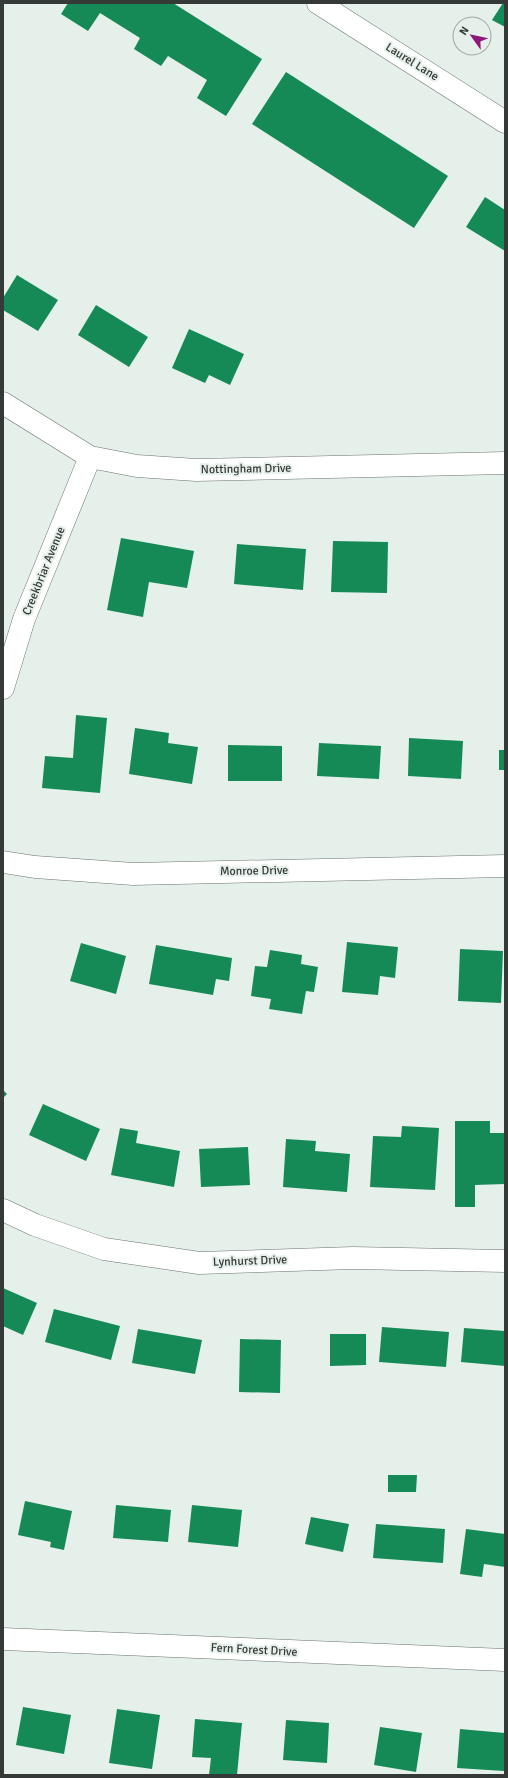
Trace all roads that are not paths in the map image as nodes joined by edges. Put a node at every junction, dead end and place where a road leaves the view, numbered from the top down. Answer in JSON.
{"nodes":[{"id":1,"x":318,"y":3,"type":"edge"},
{"id":2,"x":505,"y":122,"type":"edge"},
{"id":3,"x":3,"y":403,"type":"edge"},
{"id":4,"x":90,"y":457,"type":"junction"},
{"id":5,"x":505,"y":463,"type":"edge"},
{"id":6,"x":3,"y":688,"type":"edge"},
{"id":7,"x":3,"y":862,"type":"edge"},
{"id":8,"x":505,"y":866,"type":"edge"},
{"id":9,"x":3,"y":1210,"type":"edge"},
{"id":10,"x":505,"y":1261,"type":"edge"},
{"id":11,"x":3,"y":1639,"type":"edge"},
{"id":12,"x":505,"y":1660,"type":"edge"}],
"edges":[{"from":1,"to":2,"type":"street","name":"Laurel Lane"},
{"from":3,"to":4,"type":"street","name":"Nottingham Drive"},
{"from":4,"to":5,"type":"street","name":"Nottingham Drive"},
{"from":4,"to":6,"type":"street","name":"Creekbriar Avenue"},
{"from":7,"to":8,"type":"street","name":"Monroe Drive"},
{"from":9,"to":10,"type":"street","name":"Lynhurst Drive"},
{"from":11,"to":12,"type":"street","name":"Fern Forest Drive"}]}
